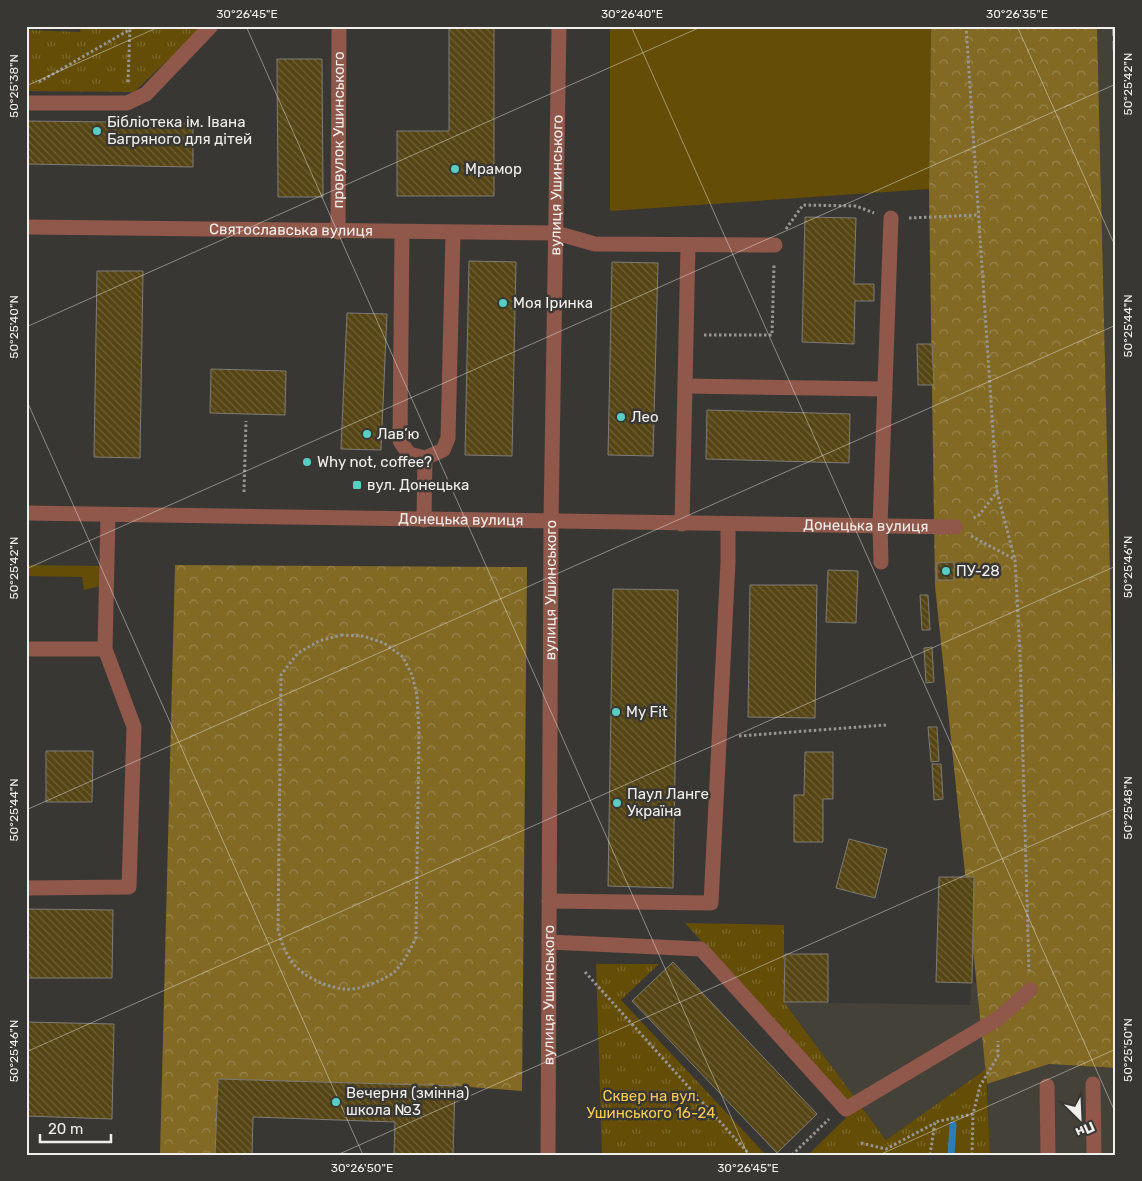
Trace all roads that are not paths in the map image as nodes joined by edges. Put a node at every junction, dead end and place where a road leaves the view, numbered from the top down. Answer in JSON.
{"nodes":[{"id":1,"x":211,"y":26,"type":"edge"},
{"id":2,"x":339,"y":26,"type":"edge"},
{"id":3,"x":559,"y":26,"type":"edge"},
{"id":4,"x":26,"y":103,"type":"edge"},
{"id":5,"x":891,"y":218,"type":"road end"},
{"id":6,"x":26,"y":227,"type":"edge"},
{"id":7,"x":338,"y":232,"type":"junction"},
{"id":8,"x":402,"y":232,"type":"junction"},
{"id":9,"x":453,"y":233,"type":"junction"},
{"id":10,"x":556,"y":234,"type":"junction"},
{"id":11,"x":688,"y":244,"type":"junction"},
{"id":12,"x":774,"y":245,"type":"road end"},
{"id":13,"x":685,"y":386,"type":"junction"},
{"id":14,"x":885,"y":389,"type":"junction"},
{"id":15,"x":424,"y":458,"type":"junction"},
{"id":16,"x":26,"y":513,"type":"edge"},
{"id":17,"x":108,"y":515,"type":"junction"},
{"id":18,"x":424,"y":520,"type":"junction"},
{"id":19,"x":551,"y":522,"type":"junction"},
{"id":20,"x":682,"y":524,"type":"junction"},
{"id":21,"x":728,"y":524,"type":"junction"},
{"id":22,"x":880,"y":526,"type":"junction"},
{"id":23,"x":955,"y":527,"type":"road end"},
{"id":24,"x":881,"y":562,"type":"dead end"},
{"id":25,"x":26,"y":649,"type":"edge"},
{"id":26,"x":105,"y":649,"type":"junction"},
{"id":27,"x":29,"y":888,"type":"dead end"},
{"id":28,"x":549,"y":902,"type":"junction"},
{"id":29,"x":549,"y":942,"type":"junction"},
{"id":30,"x":1030,"y":990,"type":"road end"},
{"id":31,"x":1093,"y":1084,"type":"dead end"},
{"id":32,"x":1048,"y":1086,"type":"dead end"},
{"id":33,"x":548,"y":1155,"type":"edge"},
{"id":34,"x":1048,"y":1155,"type":"edge"},
{"id":35,"x":1094,"y":1155,"type":"edge"}],
"edges":[{"from":1,"to":4,"type":"street"},
{"from":2,"to":7,"type":"street","name":"провулок Ушинського"},
{"from":3,"to":10,"type":"street","name":"вулиця Ушинського"},
{"from":5,"to":14,"type":"street"},
{"from":6,"to":7,"type":"street","name":"Святославська вулиця"},
{"from":7,"to":8,"type":"street","name":"Святославська вулиця"},
{"from":8,"to":9,"type":"street","name":"Святославська вулиця"},
{"from":8,"to":15,"type":"street"},
{"from":9,"to":10,"type":"street","name":"Святославська вулиця"},
{"from":9,"to":15,"type":"street"},
{"from":10,"to":11,"type":"street","name":"Святославська вулиця"},
{"from":10,"to":19,"type":"street","name":"вулиця Ушинського"},
{"from":11,"to":12,"type":"street","name":"Святославська вулиця"},
{"from":11,"to":13,"type":"street"},
{"from":13,"to":14,"type":"street"},
{"from":13,"to":20,"type":"street"},
{"from":14,"to":22,"type":"street"},
{"from":15,"to":18,"type":"street"},
{"from":16,"to":17,"type":"street","name":"Донецька вулиця"},
{"from":17,"to":18,"type":"street","name":"Донецька вулиця"},
{"from":17,"to":26,"type":"street"},
{"from":18,"to":19,"type":"street","name":"Донецька вулиця"},
{"from":19,"to":20,"type":"street","name":"Донецька вулиця"},
{"from":19,"to":28,"type":"street","name":"вулиця Ушинського"},
{"from":20,"to":21,"type":"street","name":"Донецька вулиця"},
{"from":21,"to":22,"type":"street","name":"Донецька вулиця"},
{"from":21,"to":28,"type":"street"},
{"from":22,"to":23,"type":"street","name":"Донецька вулиця"},
{"from":22,"to":24,"type":"street"},
{"from":25,"to":26,"type":"street"},
{"from":26,"to":27,"type":"street"},
{"from":28,"to":29,"type":"street","name":"вулиця Ушинського"},
{"from":29,"to":30,"type":"street"},
{"from":29,"to":33,"type":"street","name":"вулиця Ушинського"},
{"from":31,"to":35,"type":"street"},
{"from":32,"to":34,"type":"street"}]}
